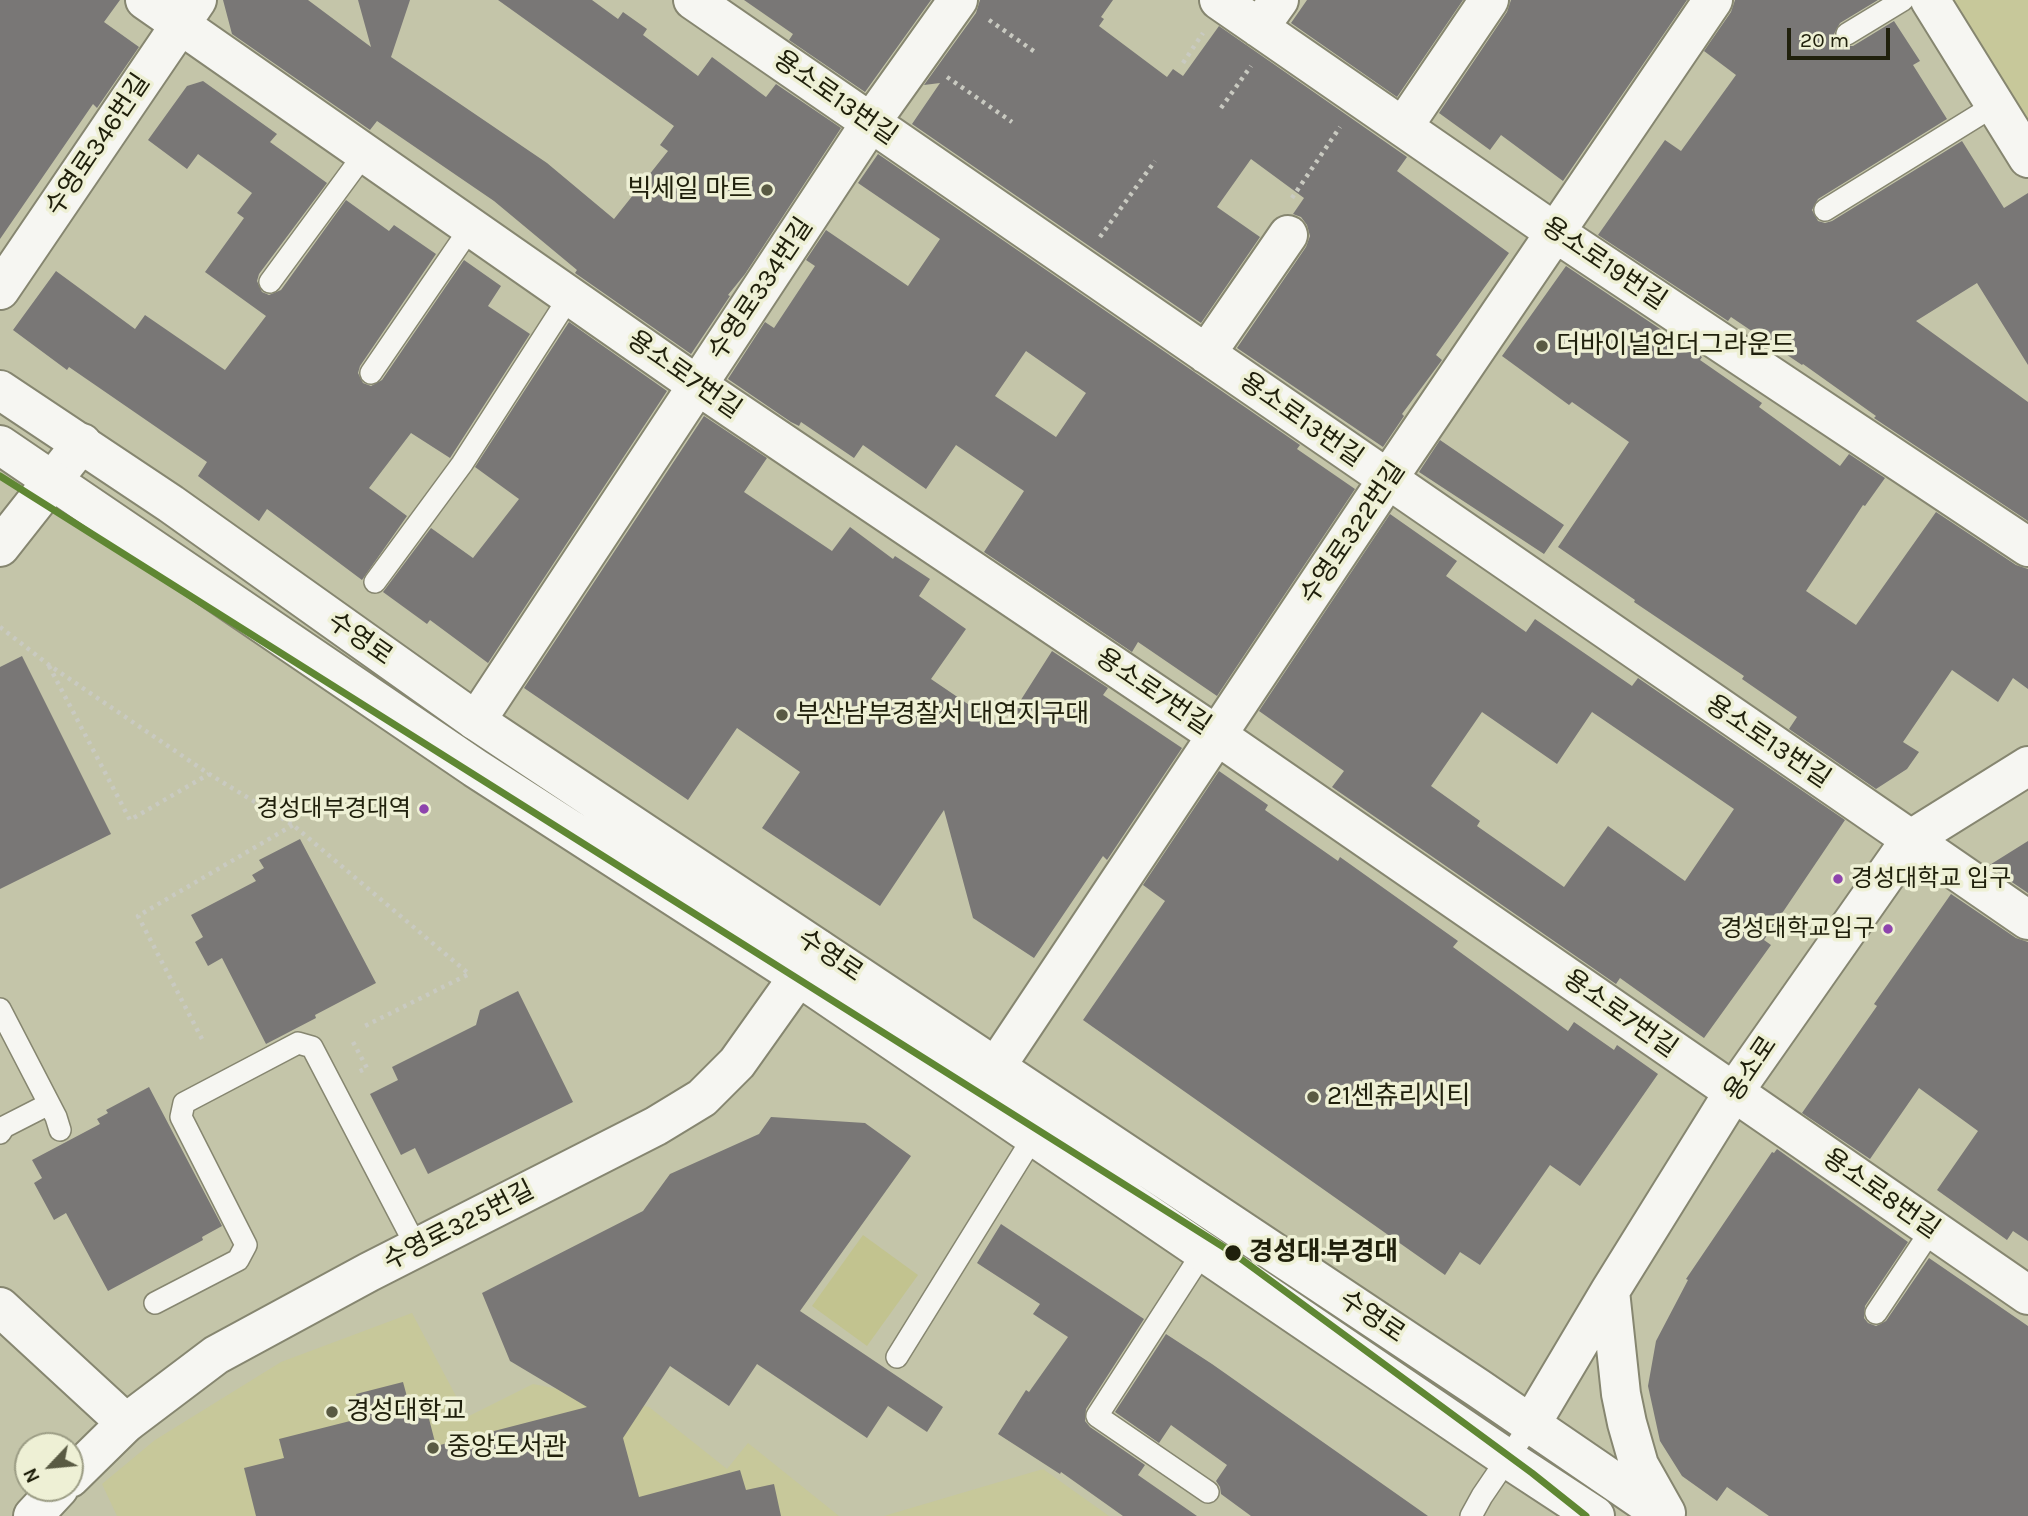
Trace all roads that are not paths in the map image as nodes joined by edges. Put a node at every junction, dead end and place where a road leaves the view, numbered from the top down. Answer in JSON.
{"nodes":[{"id":1,"x":145,"y":0,"type":"edge"},
{"id":2,"x":693,"y":0,"type":"edge"},
{"id":3,"x":1219,"y":0,"type":"edge"},
{"id":4,"x":1489,"y":0,"type":"edge"},
{"id":5,"x":1713,"y":0,"type":"edge"},
{"id":6,"x":1903,"y":0,"type":"edge"},
{"id":7,"x":1930,"y":0,"type":"edge"},
{"id":8,"x":969,"y":8,"type":"edge"},
{"id":9,"x":188,"y":12,"type":"edge"},
{"id":10,"x":1270,"y":22,"type":"edge"},
{"id":11,"x":1847,"y":34,"type":"dead end"},
{"id":12,"x":1995,"y":105,"type":"junction"},
{"id":13,"x":871,"y":122,"type":"junction"},
{"id":14,"x":1403,"y":127,"type":"junction"},
{"id":15,"x":365,"y":153,"type":"junction"},
{"id":16,"x":2028,"y":158,"type":"edge"},
{"id":17,"x":1825,"y":210,"type":"dead end"},
{"id":18,"x":1289,"y":218,"type":"road end"},
{"id":19,"x":471,"y":227,"type":"junction"},
{"id":20,"x":1556,"y":233,"type":"junction"},
{"id":21,"x":270,"y":282,"type":"dead end"},
{"id":22,"x":0,"y":290,"type":"edge"},
{"id":23,"x":570,"y":296,"type":"junction"},
{"id":24,"x":1206,"y":354,"type":"junction"},
{"id":25,"x":371,"y":373,"type":"dead end"},
{"id":26,"x":697,"y":385,"type":"junction"},
{"id":27,"x":0,"y":390,"type":"edge"},
{"id":28,"x":82,"y":443,"type":"junction"},
{"id":29,"x":0,"y":445,"type":"edge"},
{"id":30,"x":53,"y":480,"type":"junction"},
{"id":31,"x":1387,"y":480,"type":"junction"},
{"id":32,"x":0,"y":547,"type":"edge"},
{"id":33,"x":2028,"y":547,"type":"edge"},
{"id":34,"x":375,"y":582,"type":"dead end"},
{"id":35,"x":476,"y":721,"type":"junction"},
{"id":36,"x":1218,"y":736,"type":"junction"},
{"id":37,"x":2028,"y":766,"type":"edge"},
{"id":38,"x":1910,"y":839,"type":"junction"},
{"id":39,"x":2028,"y":920,"type":"edge"},
{"id":40,"x":809,"y":962,"type":"junction"},
{"id":41,"x":0,"y":1009,"type":"edge"},
{"id":42,"x":996,"y":1068,"type":"junction"},
{"id":43,"x":1733,"y":1093,"type":"junction"},
{"id":44,"x":49,"y":1104,"type":"junction"},
{"id":45,"x":61,"y":1130,"type":"dead end"},
{"id":46,"x":0,"y":1133,"type":"edge"},
{"id":47,"x":1034,"y":1136,"type":"junction"},
{"id":48,"x":1932,"y":1229,"type":"junction"},
{"id":49,"x":417,"y":1248,"type":"junction"},
{"id":50,"x":1203,"y":1252,"type":"junction"},
{"id":51,"x":1610,"y":1290,"type":"junction"},
{"id":52,"x":2028,"y":1296,"type":"edge"},
{"id":53,"x":155,"y":1303,"type":"dead end"},
{"id":54,"x":0,"y":1307,"type":"edge"},
{"id":55,"x":1875,"y":1313,"type":"dead end"},
{"id":56,"x":897,"y":1357,"type":"dead end"},
{"id":57,"x":126,"y":1423,"type":"junction"},
{"id":58,"x":1531,"y":1424,"type":"junction"},
{"id":59,"x":1507,"y":1459,"type":"junction"},
{"id":60,"x":84,"y":1464,"type":"edge"},
{"id":61,"x":1208,"y":1492,"type":"dead end"},
{"id":62,"x":46,"y":1502,"type":"edge"},
{"id":63,"x":33,"y":1516,"type":"edge"},
{"id":64,"x":1471,"y":1516,"type":"edge"},
{"id":65,"x":1595,"y":1516,"type":"edge"},
{"id":66,"x":1666,"y":1516,"type":"edge"}],
"edges":[{"from":1,"to":9,"type":"street","name":"용소로7번길"},
{"from":2,"to":13,"type":"street","name":"용소로13번길"},
{"from":3,"to":10,"type":"street","name":"용소로19번길"},
{"from":4,"to":14,"type":"street"},
{"from":5,"to":20,"type":"street","name":"수영로322번길"},
{"from":6,"to":11,"type":"lane"},
{"from":7,"to":12,"type":"street"},
{"from":8,"to":13,"type":"street","name":"수영로334번길"},
{"from":9,"to":15,"type":"street","name":"용소로7번길"},
{"from":9,"to":22,"type":"street","name":"수영로346번길"},
{"from":10,"to":14,"type":"street","name":"용소로19번길"},
{"from":12,"to":16,"type":"street"},
{"from":12,"to":17,"type":"lane"},
{"from":13,"to":24,"type":"street","name":"용소로13번길"},
{"from":13,"to":26,"type":"street","name":"수영로334번길"},
{"from":14,"to":20,"type":"street","name":"용소로19번길"},
{"from":15,"to":19,"type":"street","name":"용소로7번길"},
{"from":15,"to":21,"type":"lane"},
{"from":18,"to":24,"type":"street"},
{"from":19,"to":23,"type":"street","name":"용소로7번길"},
{"from":19,"to":25,"type":"lane"},
{"from":20,"to":31,"type":"street","name":"수영로322번길"},
{"from":20,"to":33,"type":"street","name":"용소로19번길"},
{"from":23,"to":26,"type":"street","name":"용소로7번길"},
{"from":23,"to":34,"type":"lane"},
{"from":24,"to":31,"type":"street","name":"용소로13번길"},
{"from":26,"to":35,"type":"street","name":"수영로334번길"},
{"from":26,"to":36,"type":"street","name":"용소로7번길"},
{"from":27,"to":28,"type":"street","name":"수영로"},
{"from":28,"to":30,"type":"street"},
{"from":28,"to":35,"type":"street","name":"수영로"},
{"from":29,"to":30,"type":"street","name":"수영로"},
{"from":30,"to":32,"type":"street"},
{"from":30,"to":40,"type":"street","name":"수영로"},
{"from":31,"to":36,"type":"street","name":"수영로322번길"},
{"from":31,"to":38,"type":"street","name":"용소로13번길"},
{"from":35,"to":40,"type":"street","name":"수영로"},
{"from":36,"to":42,"type":"street","name":"수영로322번길"},
{"from":36,"to":43,"type":"street","name":"용소로7번길"},
{"from":37,"to":38,"type":"street","name":"용소로"},
{"from":38,"to":39,"type":"street","name":"용소로13번길"},
{"from":38,"to":43,"type":"street","name":"용소로"},
{"from":40,"to":42,"type":"street","name":"수영로"},
{"from":40,"to":47,"type":"street","name":"수영로"},
{"from":40,"to":49,"type":"street","name":"수영로325번길"},
{"from":41,"to":44,"type":"lane"},
{"from":42,"to":58,"type":"street","name":"수영로"},
{"from":43,"to":48,"type":"street","name":"용소로8번길"},
{"from":43,"to":51,"type":"street","name":"용소로"},
{"from":44,"to":45,"type":"lane"},
{"from":44,"to":46,"type":"lane"},
{"from":47,"to":50,"type":"street","name":"수영로"},
{"from":47,"to":56,"type":"lane"},
{"from":48,"to":52,"type":"street","name":"용소로8번길"},
{"from":48,"to":55,"type":"lane"},
{"from":49,"to":53,"type":"lane"},
{"from":49,"to":57,"type":"street","name":"수영로325번길"},
{"from":50,"to":59,"type":"street","name":"수영로"},
{"from":50,"to":61,"type":"lane"},
{"from":51,"to":58,"type":"street","name":"용소로"},
{"from":51,"to":66,"type":"street"},
{"from":54,"to":57,"type":"street"},
{"from":57,"to":60,"type":"street","name":"수영로325번길"},
{"from":58,"to":59,"type":"lane"},
{"from":58,"to":66,"type":"street","name":"수영로"},
{"from":59,"to":64,"type":"lane"},
{"from":59,"to":65,"type":"street","name":"수영로"},
{"from":62,"to":63,"type":"street"}]}
